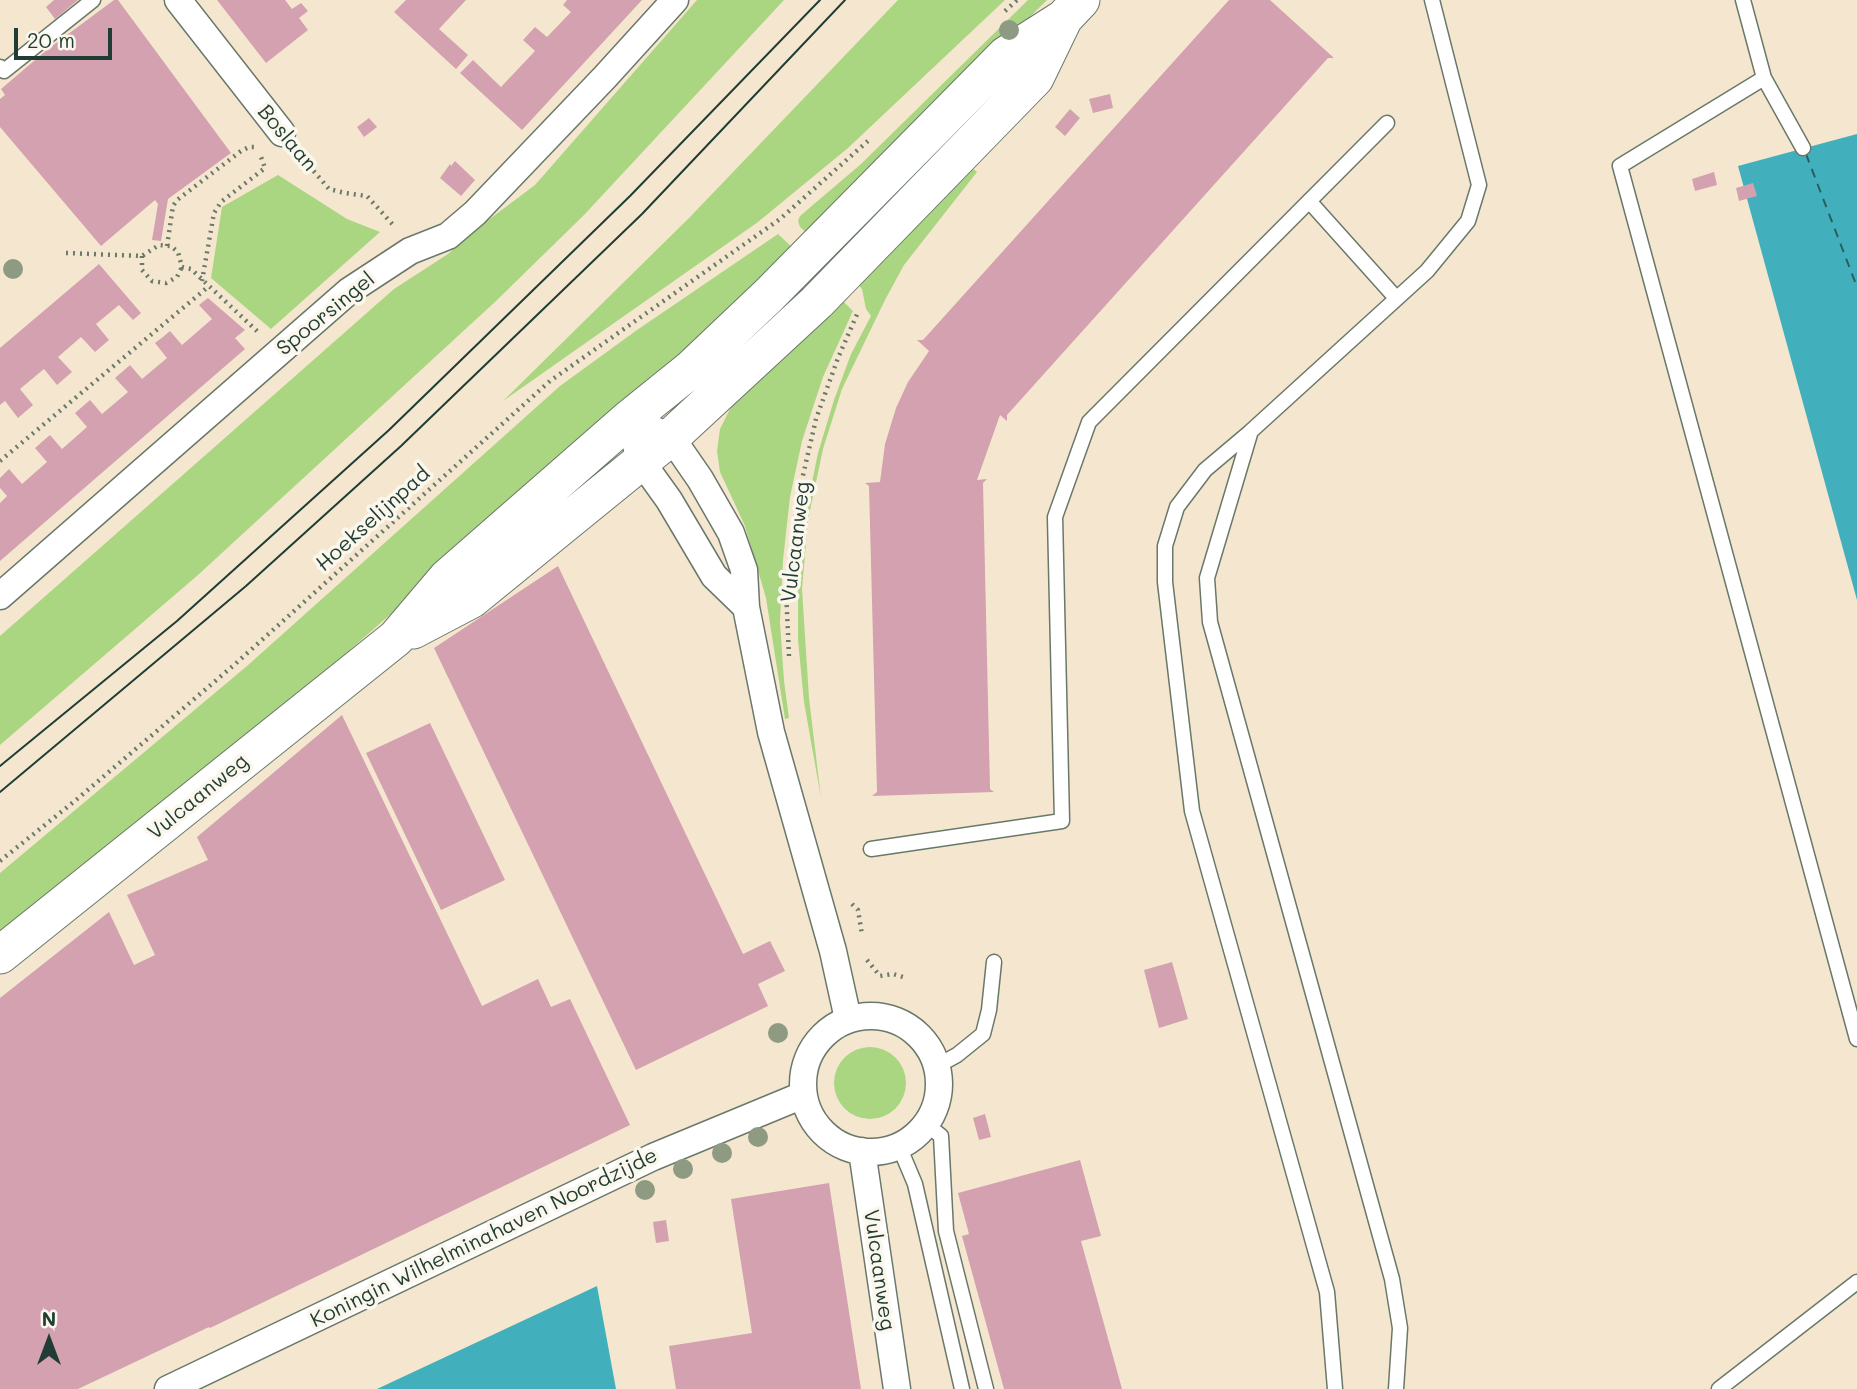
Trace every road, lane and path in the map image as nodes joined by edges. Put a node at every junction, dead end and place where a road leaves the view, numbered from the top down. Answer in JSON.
{"nodes":[{"id":1,"x":93,"y":0,"type":"edge"},
{"id":2,"x":178,"y":0,"type":"edge"},
{"id":3,"x":675,"y":0,"type":"edge"},
{"id":4,"x":1432,"y":0,"type":"edge"},
{"id":5,"x":1743,"y":0,"type":"edge"},
{"id":6,"x":1072,"y":9,"type":"edge"},
{"id":7,"x":0,"y":67,"type":"edge"},
{"id":8,"x":1764,"y":78,"type":"junction"},
{"id":9,"x":1387,"y":122,"type":"dead end"},
{"id":10,"x":282,"y":134,"type":"joint"},
{"id":11,"x":1803,"y":148,"type":"dead end"},
{"id":12,"x":1308,"y":201,"type":"junction"},
{"id":13,"x":167,"y":246,"type":"junction"},
{"id":14,"x":815,"y":250,"type":"junction"},
{"id":15,"x":410,"y":251,"type":"junction"},
{"id":16,"x":66,"y":253,"type":"dead end"},
{"id":17,"x":142,"y":256,"type":"junction"},
{"id":18,"x":182,"y":267,"type":"junction"},
{"id":19,"x":842,"y":276,"type":"junction"},
{"id":20,"x":202,"y":281,"type":"junction"},
{"id":21,"x":208,"y":287,"type":"junction"},
{"id":22,"x":1396,"y":298,"type":"junction"},
{"id":23,"x":277,"y":354,"type":"junction"},
{"id":24,"x":629,"y":419,"type":"junction"},
{"id":25,"x":1250,"y":432,"type":"junction"},
{"id":26,"x":671,"y":437,"type":"junction"},
{"id":27,"x":0,"y":461,"type":"edge"},
{"id":28,"x":641,"y":461,"type":"junction"},
{"id":29,"x":0,"y":596,"type":"edge"},
{"id":30,"x":746,"y":607,"type":"junction"},
{"id":31,"x":397,"y":638,"type":"junction"},
{"id":32,"x":789,"y":664,"type":"dead end"},
{"id":33,"x":871,"y":849,"type":"dead end"},
{"id":34,"x":0,"y":861,"type":"edge"},
{"id":35,"x":0,"y":956,"type":"edge"},
{"id":36,"x":994,"y":962,"type":"dead end"},
{"id":37,"x":886,"y":975,"type":"dead end"},
{"id":38,"x":903,"y":977,"type":"dead end"},
{"id":39,"x":848,"y":1019,"type":"junction"},
{"id":40,"x":1857,"y":1039,"type":"edge"},
{"id":41,"x":937,"y":1066,"type":"junction"},
{"id":42,"x":803,"y":1095,"type":"junction"},
{"id":43,"x":926,"y":1124,"type":"junction"},
{"id":44,"x":899,"y":1146,"type":"junction"},
{"id":45,"x":862,"y":1151,"type":"junction"},
{"id":46,"x":1857,"y":1282,"type":"edge"},
{"id":47,"x":169,"y":1389,"type":"edge"},
{"id":48,"x":897,"y":1389,"type":"edge"},
{"id":49,"x":962,"y":1389,"type":"edge"},
{"id":50,"x":986,"y":1389,"type":"edge"},
{"id":51,"x":1335,"y":1389,"type":"edge"},
{"id":52,"x":1396,"y":1389,"type":"edge"},
{"id":53,"x":1719,"y":1389,"type":"edge"}],
"edges":[{"from":1,"to":7,"type":"lane"},
{"from":2,"to":10,"type":"street","name":"Boslaan"},
{"from":3,"to":15,"type":"street","name":"Spoorsingel"},
{"from":4,"to":22,"type":"lane"},
{"from":5,"to":8,"type":"lane"},
{"from":6,"to":14,"type":"main road","name":"Vulcaanweg"},
{"from":6,"to":19,"type":"main road","name":"Vulcaanweg"},
{"from":8,"to":11,"type":"lane"},
{"from":8,"to":40,"type":"lane"},
{"from":9,"to":12,"type":"lane"},
{"from":10,"to":15,"type":"path","name":"Boslaan"},
{"from":12,"to":22,"type":"lane"},
{"from":12,"to":33,"type":"lane"},
{"from":13,"to":17,"type":"path"},
{"from":13,"to":18,"type":"path"},
{"from":13,"to":20,"type":"path"},
{"from":14,"to":24,"type":"main road","name":"Vulcaanweg"},
{"from":14,"to":34,"type":"path","name":"Hoekselijnpad"},
{"from":15,"to":23,"type":"street","name":"Spoorsingel"},
{"from":16,"to":17,"type":"path"},
{"from":17,"to":18,"type":"path"},
{"from":18,"to":20,"type":"path"},
{"from":19,"to":26,"type":"main road","name":"Vulcaanweg"},
{"from":19,"to":32,"type":"path","name":"Vulcaanweg"},
{"from":20,"to":21,"type":"path"},
{"from":21,"to":23,"type":"path"},
{"from":21,"to":27,"type":"path"},
{"from":22,"to":25,"type":"lane"},
{"from":23,"to":29,"type":"street","name":"Spoorsingel"},
{"from":24,"to":26,"type":"street"},
{"from":24,"to":28,"type":"street","name":"Vulcaanweg"},
{"from":24,"to":31,"type":"main road","name":"Vulcaanweg"},
{"from":25,"to":51,"type":"lane"},
{"from":25,"to":52,"type":"lane"},
{"from":26,"to":28,"type":"main road","name":"Vulcaanweg"},
{"from":26,"to":30,"type":"street","name":"Vulcaanweg"},
{"from":28,"to":30,"type":"street","name":"Vulcaanweg"},
{"from":28,"to":31,"type":"main road","name":"Vulcaanweg"},
{"from":30,"to":39,"type":"street","name":"Vulcaanweg"},
{"from":31,"to":35,"type":"main road","name":"Vulcaanweg"},
{"from":36,"to":41,"type":"lane"},
{"from":37,"to":38,"type":"path"},
{"from":39,"to":41,"type":"street"},
{"from":39,"to":42,"type":"street"},
{"from":41,"to":43,"type":"street"},
{"from":42,"to":45,"type":"street"},
{"from":42,"to":47,"type":"street","name":"Koningin Wilhelminahaven Noordzijde"},
{"from":43,"to":44,"type":"street"},
{"from":43,"to":50,"type":"lane"},
{"from":44,"to":45,"type":"street"},
{"from":44,"to":49,"type":"lane"},
{"from":45,"to":48,"type":"street","name":"Vulcaanweg"},
{"from":46,"to":53,"type":"lane"}]}
